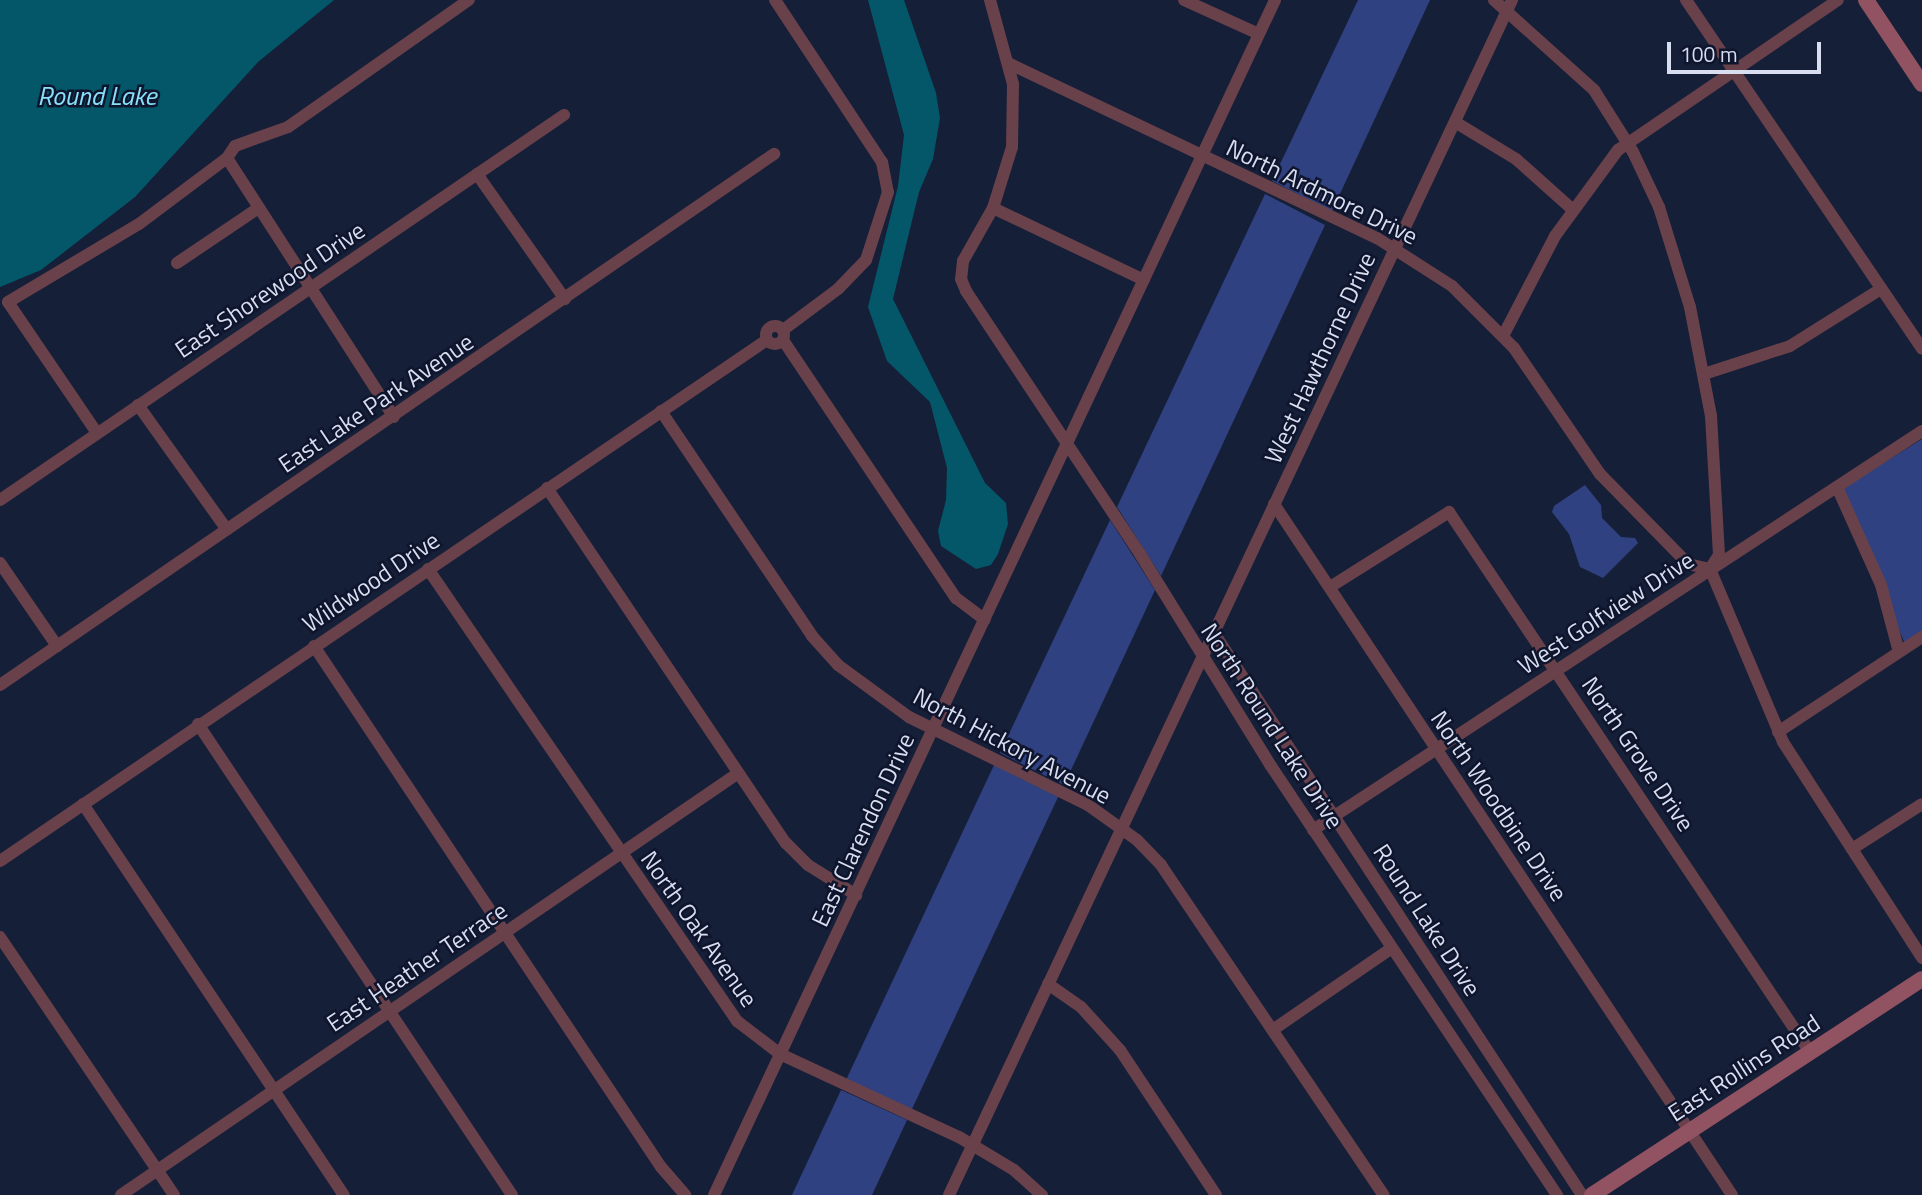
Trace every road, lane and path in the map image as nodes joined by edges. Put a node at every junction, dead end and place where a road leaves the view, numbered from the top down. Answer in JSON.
{"nodes":[{"id":1,"x":469,"y":0,"type":"edge"},
{"id":2,"x":775,"y":0,"type":"edge"},
{"id":3,"x":990,"y":0,"type":"edge"},
{"id":4,"x":1184,"y":0,"type":"edge"},
{"id":5,"x":1275,"y":0,"type":"edge"},
{"id":6,"x":1494,"y":0,"type":"edge"},
{"id":7,"x":1686,"y":0,"type":"edge"},
{"id":8,"x":1838,"y":0,"type":"edge"},
{"id":9,"x":1866,"y":0,"type":"edge"},
{"id":10,"x":1510,"y":5,"type":"edge"},
{"id":11,"x":1259,"y":34,"type":"junction"},
{"id":12,"x":1008,"y":63,"type":"junction"},
{"id":13,"x":1733,"y":70,"type":"junction"},
{"id":14,"x":1922,"y":84,"type":"edge"},
{"id":15,"x":564,"y":115,"type":"dead end"},
{"id":16,"x":1455,"y":122,"type":"junction"},
{"id":17,"x":1627,"y":142,"type":"junction"},
{"id":18,"x":774,"y":155,"type":"dead end"},
{"id":19,"x":1202,"y":157,"type":"junction"},
{"id":20,"x":227,"y":158,"type":"junction"},
{"id":21,"x":477,"y":174,"type":"junction"},
{"id":22,"x":993,"y":208,"type":"junction"},
{"id":23,"x":257,"y":209,"type":"junction"},
{"id":24,"x":1572,"y":209,"type":"junction"},
{"id":25,"x":1395,"y":248,"type":"junction"},
{"id":26,"x":177,"y":263,"type":"dead end"},
{"id":27,"x":1144,"y":280,"type":"junction"},
{"id":28,"x":310,"y":288,"type":"junction"},
{"id":29,"x":1881,"y":289,"type":"junction"},
{"id":30,"x":565,"y":299,"type":"junction"},
{"id":31,"x":783,"y":335,"type":"junction"},
{"id":32,"x":1503,"y":336,"type":"junction"},
{"id":33,"x":1922,"y":349,"type":"edge"},
{"id":34,"x":1704,"y":374,"type":"junction"},
{"id":35,"x":138,"y":405,"type":"junction"},
{"id":36,"x":660,"y":411,"type":"junction"},
{"id":37,"x":394,"y":417,"type":"junction"},
{"id":38,"x":1922,"y":431,"type":"edge"},
{"id":39,"x":97,"y":433,"type":"junction"},
{"id":40,"x":1067,"y":445,"type":"junction"},
{"id":41,"x":1837,"y":487,"type":"junction"},
{"id":42,"x":547,"y":488,"type":"junction"},
{"id":43,"x":0,"y":500,"type":"edge"},
{"id":44,"x":1274,"y":504,"type":"junction"},
{"id":45,"x":227,"y":530,"type":"junction"},
{"id":46,"x":0,"y":563,"type":"edge"},
{"id":47,"x":428,"y":569,"type":"junction"},
{"id":48,"x":1710,"y":569,"type":"junction"},
{"id":49,"x":1330,"y":587,"type":"junction"},
{"id":50,"x":985,"y":620,"type":"junction"},
{"id":51,"x":1214,"y":633,"type":"junction"},
{"id":52,"x":1922,"y":637,"type":"edge"},
{"id":53,"x":57,"y":646,"type":"junction"},
{"id":54,"x":314,"y":646,"type":"junction"},
{"id":55,"x":1899,"y":652,"type":"junction"},
{"id":56,"x":1202,"y":657,"type":"junction"},
{"id":57,"x":1557,"y":670,"type":"junction"},
{"id":58,"x":0,"y":685,"type":"edge"},
{"id":59,"x":198,"y":724,"type":"junction"},
{"id":60,"x":934,"y":729,"type":"junction"},
{"id":61,"x":1778,"y":732,"type":"junction"},
{"id":62,"x":1436,"y":750,"type":"junction"},
{"id":63,"x":737,"y":774,"type":"junction"},
{"id":64,"x":83,"y":804,"type":"junction"},
{"id":65,"x":1922,"y":804,"type":"edge"},
{"id":66,"x":1334,"y":817,"type":"junction"},
{"id":67,"x":1122,"y":828,"type":"junction"},
{"id":68,"x":1313,"y":831,"type":"junction"},
{"id":69,"x":1852,"y":849,"type":"junction"},
{"id":70,"x":621,"y":853,"type":"junction"},
{"id":71,"x":0,"y":861,"type":"edge"},
{"id":72,"x":856,"y":895,"type":"junction"},
{"id":73,"x":505,"y":932,"type":"junction"},
{"id":74,"x":0,"y":937,"type":"edge"},
{"id":75,"x":1392,"y":948,"type":"junction"},
{"id":76,"x":1922,"y":958,"type":"edge"},
{"id":77,"x":1922,"y":979,"type":"edge"},
{"id":78,"x":1048,"y":984,"type":"junction"},
{"id":79,"x":390,"y":1011,"type":"junction"},
{"id":80,"x":1274,"y":1029,"type":"junction"},
{"id":81,"x":1810,"y":1052,"type":"junction"},
{"id":82,"x":780,"y":1054,"type":"junction"},
{"id":83,"x":274,"y":1091,"type":"junction"},
{"id":84,"x":1689,"y":1131,"type":"junction"},
{"id":85,"x":972,"y":1145,"type":"junction"},
{"id":86,"x":157,"y":1170,"type":"junction"},
{"id":87,"x":121,"y":1195,"type":"edge"},
{"id":88,"x":174,"y":1195,"type":"edge"},
{"id":89,"x":344,"y":1195,"type":"edge"},
{"id":90,"x":512,"y":1195,"type":"edge"},
{"id":91,"x":685,"y":1195,"type":"edge"},
{"id":92,"x":714,"y":1195,"type":"edge"},
{"id":93,"x":950,"y":1195,"type":"edge"},
{"id":94,"x":1042,"y":1195,"type":"edge"},
{"id":95,"x":1216,"y":1195,"type":"edge"},
{"id":96,"x":1384,"y":1195,"type":"edge"},
{"id":97,"x":1557,"y":1195,"type":"edge"},
{"id":98,"x":1582,"y":1195,"type":"edge"},
{"id":99,"x":1592,"y":1195,"type":"edge"},
{"id":100,"x":1732,"y":1195,"type":"edge"}],
"edges":[{"from":1,"to":20,"type":"street"},
{"from":2,"to":31,"type":"street","name":"Wildwood Drive"},
{"from":3,"to":12,"type":"street"},
{"from":4,"to":11,"type":"street"},
{"from":5,"to":11,"type":"street","name":"East Clarendon Drive"},
{"from":6,"to":10,"type":"street"},
{"from":7,"to":13,"type":"street"},
{"from":8,"to":13,"type":"street"},
{"from":9,"to":14,"type":"main road"},
{"from":10,"to":16,"type":"street","name":"West Hawthorne Drive"},
{"from":10,"to":17,"type":"street"},
{"from":11,"to":19,"type":"street","name":"East Clarendon Drive"},
{"from":12,"to":19,"type":"street","name":"North Ardmore Drive"},
{"from":12,"to":22,"type":"street"},
{"from":13,"to":17,"type":"street"},
{"from":13,"to":29,"type":"street"},
{"from":15,"to":21,"type":"street","name":"East Shorewood Drive"},
{"from":16,"to":24,"type":"street"},
{"from":16,"to":25,"type":"street","name":"West Hawthorne Drive"},
{"from":17,"to":24,"type":"street"},
{"from":17,"to":34,"type":"street"},
{"from":18,"to":30,"type":"street","name":"East Lake Park Avenue"},
{"from":19,"to":25,"type":"street","name":"North Ardmore Drive"},
{"from":19,"to":27,"type":"street","name":"East Clarendon Drive"},
{"from":20,"to":23,"type":"street"},
{"from":20,"to":39,"type":"street"},
{"from":21,"to":28,"type":"street","name":"East Shorewood Drive"},
{"from":21,"to":30,"type":"street"},
{"from":22,"to":27,"type":"street"},
{"from":22,"to":40,"type":"street","name":"North Round Lake Drive"},
{"from":23,"to":26,"type":"street"},
{"from":23,"to":28,"type":"street"},
{"from":24,"to":32,"type":"street"},
{"from":25,"to":32,"type":"street","name":"North Ardmore Drive"},
{"from":25,"to":44,"type":"street","name":"West Hawthorne Drive"},
{"from":27,"to":40,"type":"street","name":"East Clarendon Drive"},
{"from":28,"to":35,"type":"street","name":"East Shorewood Drive"},
{"from":28,"to":37,"type":"street"},
{"from":29,"to":33,"type":"street"},
{"from":29,"to":34,"type":"street"},
{"from":30,"to":37,"type":"street","name":"East Lake Park Avenue"},
{"from":31,"to":36,"type":"street","name":"Wildwood Drive"},
{"from":31,"to":50,"type":"street"},
{"from":32,"to":48,"type":"street","name":"North Ardmore Drive"},
{"from":34,"to":48,"type":"street"},
{"from":35,"to":39,"type":"street","name":"East Shorewood Drive"},
{"from":35,"to":45,"type":"street"},
{"from":36,"to":42,"type":"street","name":"Wildwood Drive"},
{"from":36,"to":60,"type":"street","name":"North Hickory Avenue"},
{"from":37,"to":45,"type":"street","name":"East Lake Park Avenue"},
{"from":38,"to":41,"type":"street","name":"West Golfview Drive"},
{"from":39,"to":43,"type":"street","name":"East Shorewood Drive"},
{"from":40,"to":50,"type":"street","name":"East Clarendon Drive"},
{"from":40,"to":56,"type":"street","name":"North Round Lake Drive"},
{"from":41,"to":48,"type":"street","name":"West Golfview Drive"},
{"from":41,"to":55,"type":"street"},
{"from":42,"to":47,"type":"street","name":"Wildwood Drive"},
{"from":42,"to":63,"type":"street"},
{"from":44,"to":49,"type":"street","name":"North Woodbine Drive"},
{"from":44,"to":51,"type":"street","name":"West Hawthorne Drive"},
{"from":45,"to":53,"type":"street","name":"East Lake Park Avenue"},
{"from":46,"to":53,"type":"street"},
{"from":47,"to":54,"type":"street","name":"Wildwood Drive"},
{"from":47,"to":70,"type":"street","name":"North Oak Avenue"},
{"from":48,"to":57,"type":"street","name":"West Golfview Drive"},
{"from":48,"to":61,"type":"street"},
{"from":49,"to":57,"type":"street","name":"North Grove Drive"},
{"from":49,"to":62,"type":"street","name":"North Woodbine Drive"},
{"from":50,"to":60,"type":"street","name":"East Clarendon Drive"},
{"from":51,"to":56,"type":"street","name":"West Hawthorne Drive"},
{"from":51,"to":66,"type":"street","name":"Round Lake Drive"},
{"from":52,"to":55,"type":"street"},
{"from":53,"to":58,"type":"street","name":"East Lake Park Avenue"},
{"from":54,"to":59,"type":"street","name":"Wildwood Drive"},
{"from":54,"to":73,"type":"street"},
{"from":55,"to":61,"type":"street"},
{"from":56,"to":67,"type":"street","name":"West Hawthorne Drive"},
{"from":56,"to":68,"type":"street","name":"North Round Lake Drive"},
{"from":57,"to":62,"type":"street","name":"West Golfview Drive"},
{"from":57,"to":81,"type":"street","name":"North Grove Drive"},
{"from":59,"to":64,"type":"street","name":"Wildwood Drive"},
{"from":59,"to":79,"type":"street"},
{"from":60,"to":67,"type":"street","name":"North Hickory Avenue"},
{"from":60,"to":72,"type":"street","name":"East Clarendon Drive"},
{"from":61,"to":69,"type":"street"},
{"from":62,"to":66,"type":"street","name":"West Golfview Drive"},
{"from":62,"to":84,"type":"street","name":"North Woodbine Drive"},
{"from":63,"to":70,"type":"street","name":"East Heather Terrace"},
{"from":63,"to":72,"type":"street"},
{"from":64,"to":71,"type":"street","name":"Wildwood Drive"},
{"from":64,"to":83,"type":"street"},
{"from":65,"to":69,"type":"street"},
{"from":66,"to":68,"type":"street","name":"West Golfview Drive"},
{"from":66,"to":98,"type":"street","name":"Round Lake Drive"},
{"from":67,"to":78,"type":"street","name":"West Hawthorne Drive"},
{"from":67,"to":80,"type":"street","name":"North Hickory Avenue"},
{"from":68,"to":75,"type":"street","name":"North Round Lake Drive"},
{"from":69,"to":76,"type":"street"},
{"from":70,"to":73,"type":"street","name":"East Heather Terrace"},
{"from":70,"to":82,"type":"street","name":"North Oak Avenue"},
{"from":72,"to":82,"type":"street","name":"East Clarendon Drive"},
{"from":73,"to":79,"type":"street","name":"East Heather Terrace"},
{"from":73,"to":91,"type":"street"},
{"from":74,"to":86,"type":"street"},
{"from":75,"to":80,"type":"street"},
{"from":75,"to":97,"type":"street","name":"North Round Lake Drive"},
{"from":77,"to":81,"type":"main road","name":"East Rollins Road"},
{"from":78,"to":85,"type":"street","name":"West Hawthorne Drive"},
{"from":78,"to":95,"type":"street"},
{"from":79,"to":83,"type":"street","name":"East Heather Terrace"},
{"from":79,"to":90,"type":"street"},
{"from":80,"to":96,"type":"street","name":"North Hickory Avenue"},
{"from":81,"to":84,"type":"main road","name":"East Rollins Road"},
{"from":82,"to":85,"type":"street","name":"North Oak Avenue"},
{"from":82,"to":92,"type":"street","name":"East Clarendon Drive"},
{"from":83,"to":86,"type":"street","name":"East Heather Terrace"},
{"from":83,"to":89,"type":"street"},
{"from":84,"to":99,"type":"main road","name":"East Rollins Road"},
{"from":84,"to":100,"type":"street","name":"North Woodbine Drive"},
{"from":85,"to":93,"type":"street","name":"West Hawthorne Drive"},
{"from":85,"to":94,"type":"street","name":"North Oak Avenue"},
{"from":86,"to":87,"type":"street","name":"East Heather Terrace"},
{"from":86,"to":88,"type":"street"}]}
